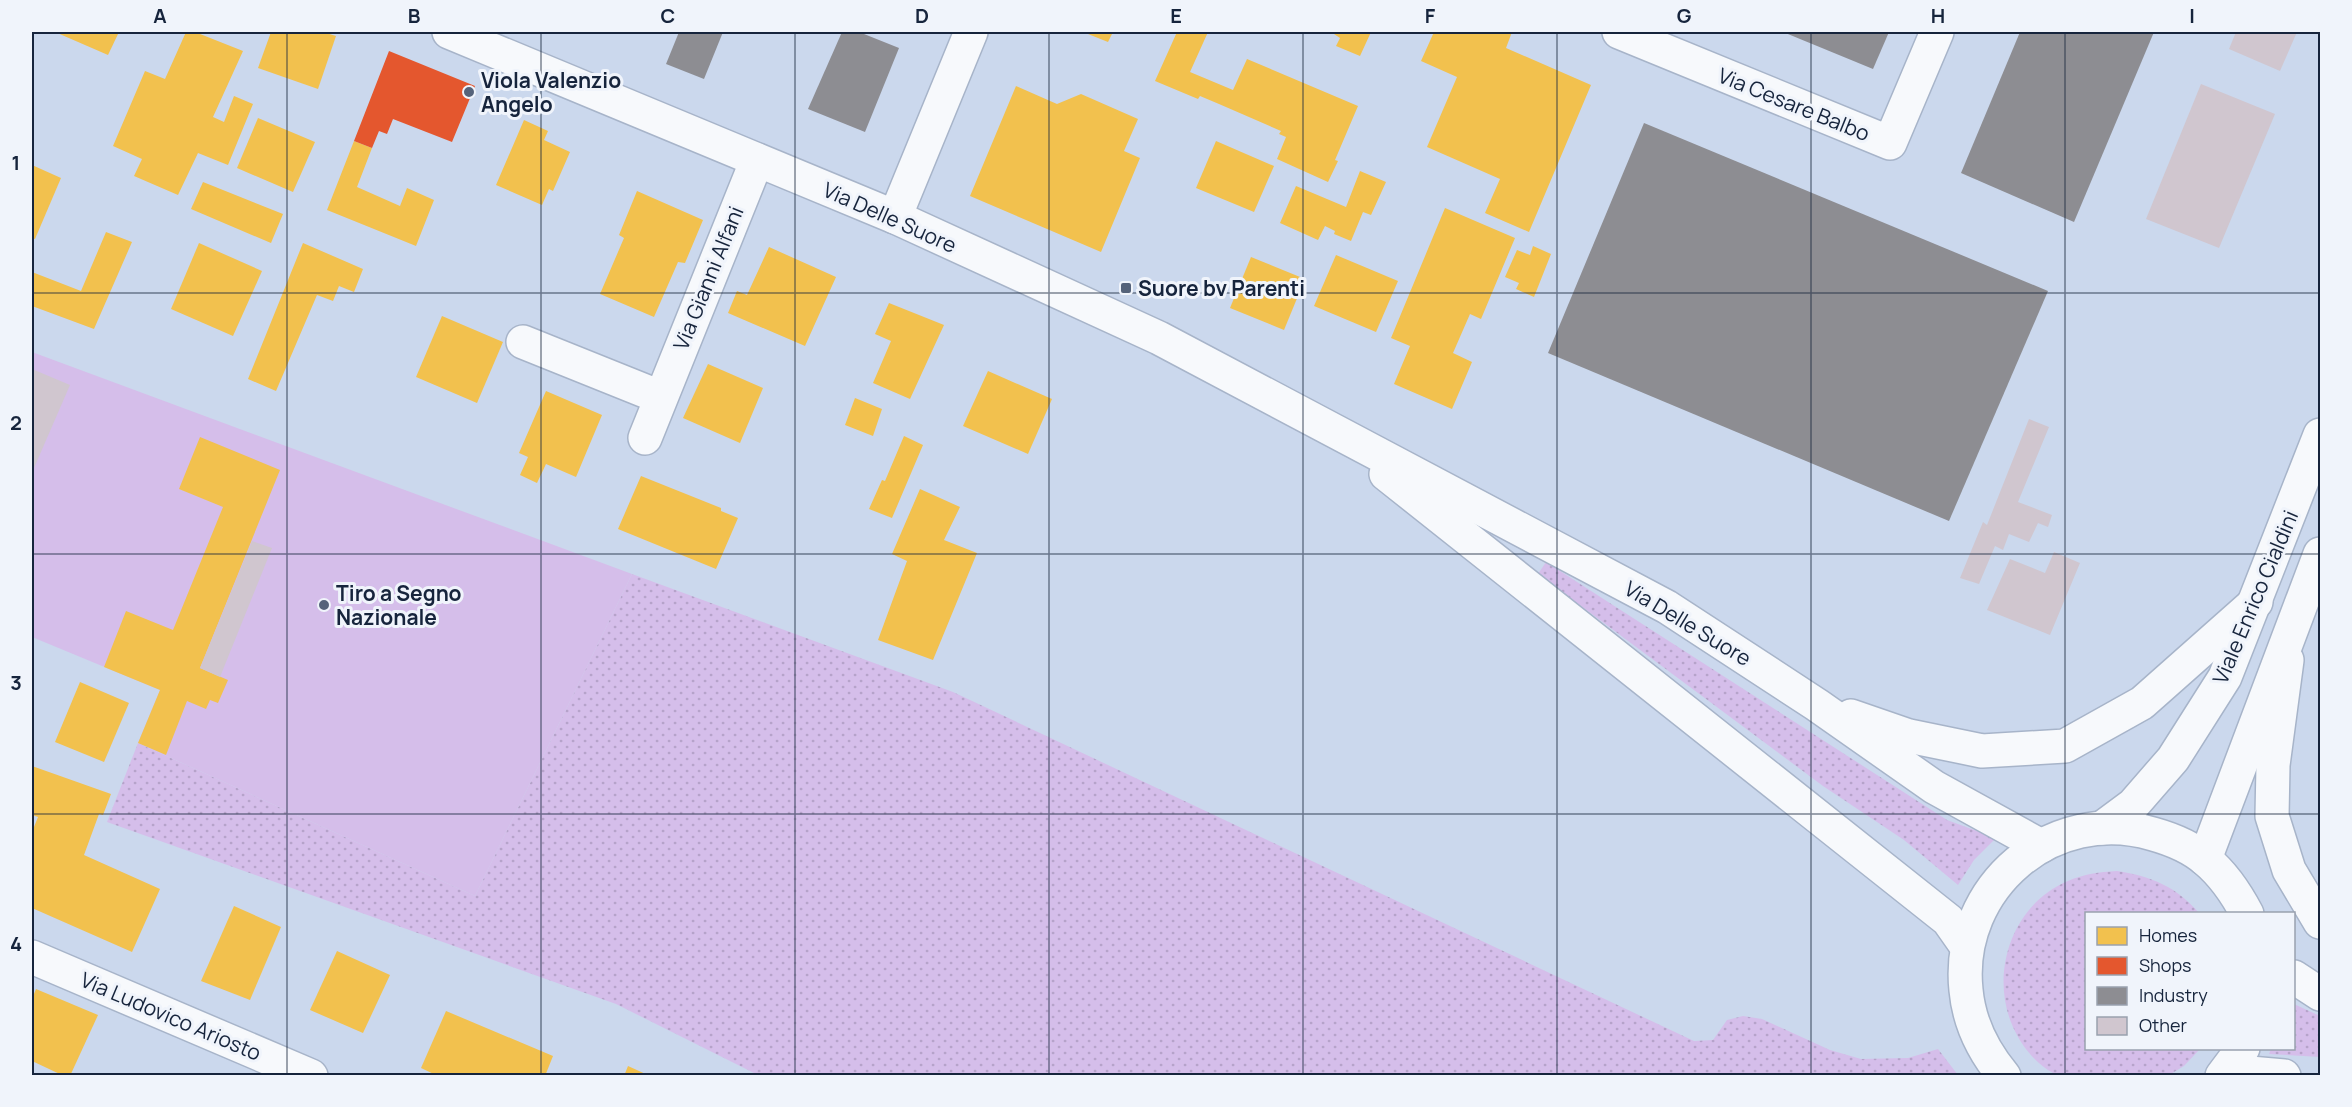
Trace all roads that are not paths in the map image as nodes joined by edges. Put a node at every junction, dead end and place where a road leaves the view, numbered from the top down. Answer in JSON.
{"nodes":[{"id":1,"x":449,"y":32,"type":"edge"},
{"id":2,"x":971,"y":32,"type":"edge"},
{"id":3,"x":1619,"y":32,"type":"edge"},
{"id":4,"x":1937,"y":32,"type":"edge"},
{"id":5,"x":757,"y":159,"type":"junction"},
{"id":6,"x":895,"y":217,"type":"junction"},
{"id":7,"x":524,"y":342,"type":"dead end"},
{"id":8,"x":660,"y":397,"type":"junction"},
{"id":9,"x":1322,"y":423,"type":"junction"},
{"id":10,"x":2320,"y":435,"type":"edge"},
{"id":11,"x":645,"y":438,"type":"dead end"},
{"id":12,"x":2320,"y":554,"type":"edge"},
{"id":13,"x":2256,"y":602,"type":"junction"},
{"id":14,"x":2290,"y":636,"type":"junction"},
{"id":15,"x":1817,"y":705,"type":"junction"},
{"id":16,"x":2102,"y":828,"type":"junction"},
{"id":17,"x":2041,"y":846,"type":"junction"},
{"id":18,"x":2205,"y":859,"type":"junction"},
{"id":19,"x":2246,"y":912,"type":"edge"},
{"id":20,"x":2320,"y":922,"type":"edge"},
{"id":21,"x":1967,"y":947,"type":"junction"},
{"id":22,"x":32,"y":957,"type":"edge"},
{"id":23,"x":2295,"y":978,"type":"edge"},
{"id":24,"x":2320,"y":994,"type":"edge"},
{"id":25,"x":2231,"y":1065,"type":"edge"},
{"id":26,"x":311,"y":1076,"type":"edge"},
{"id":27,"x":2004,"y":1076,"type":"edge"},
{"id":28,"x":2284,"y":1076,"type":"edge"}],
"edges":[{"from":1,"to":5,"type":"street","name":"Via Delle Suore"},
{"from":2,"to":6,"type":"street"},
{"from":3,"to":4,"type":"street","name":"Via Cesare Balbo"},
{"from":5,"to":6,"type":"street","name":"Via Delle Suore"},
{"from":5,"to":8,"type":"street","name":"Via Gianni Alfani"},
{"from":6,"to":9,"type":"street","name":"Via Delle Suore"},
{"from":7,"to":8,"type":"street"},
{"from":8,"to":11,"type":"street","name":"Via Gianni Alfani"},
{"from":9,"to":15,"type":"street","name":"Via Delle Suore"},
{"from":9,"to":21,"type":"street","name":"Via Delle Suore"},
{"from":10,"to":13,"type":"street","name":"Viale Enrico Cialdini"},
{"from":12,"to":14,"type":"street","name":"Viale Enrico Cialdini"},
{"from":13,"to":15,"type":"street"},
{"from":13,"to":16,"type":"street","name":"Viale Enrico Cialdini"},
{"from":14,"to":18,"type":"street","name":"Viale Enrico Cialdini"},
{"from":14,"to":20,"type":"street"},
{"from":15,"to":17,"type":"street","name":"Via Delle Suore"},
{"from":16,"to":17,"type":"street"},
{"from":16,"to":18,"type":"street"},
{"from":17,"to":21,"type":"street"},
{"from":18,"to":19,"type":"street"},
{"from":21,"to":27,"type":"street"},
{"from":22,"to":26,"type":"street","name":"Via Ludovico Ariosto"},
{"from":23,"to":24,"type":"street"},
{"from":25,"to":28,"type":"street"}]}
